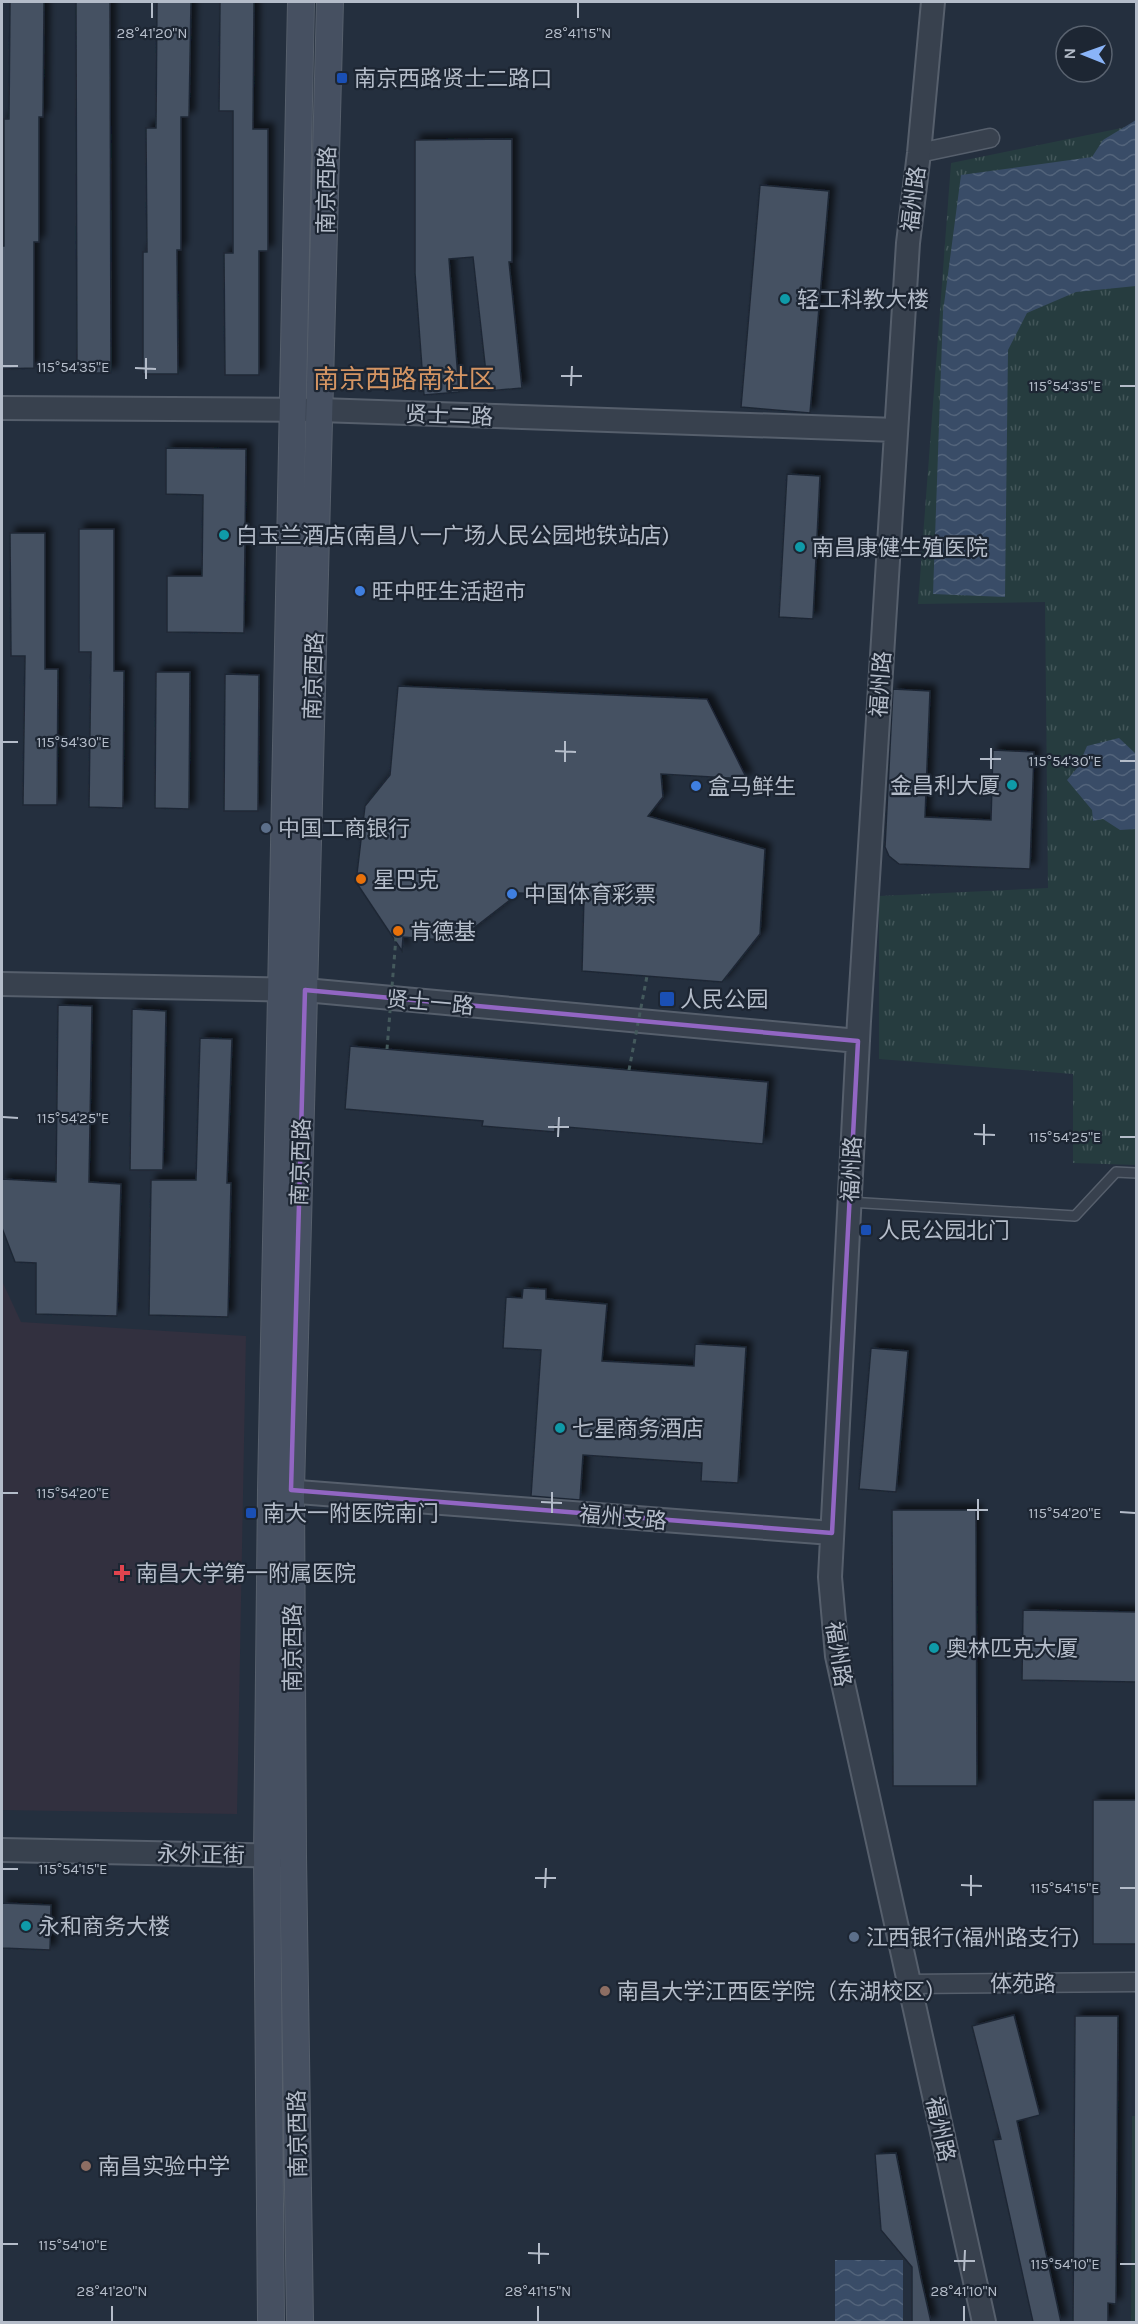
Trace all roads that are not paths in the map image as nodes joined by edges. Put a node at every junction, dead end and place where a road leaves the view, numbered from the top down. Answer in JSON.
{"nodes":[{"id":1,"x":301,"y":2,"type":"edge"},
{"id":2,"x":330,"y":2,"type":"edge"},
{"id":3,"x":933,"y":2,"type":"edge"},
{"id":4,"x":990,"y":138,"type":"dead end"},
{"id":5,"x":919,"y":153,"type":"junction"},
{"id":6,"x":2,"y":408,"type":"edge"},
{"id":7,"x":293,"y":410,"type":"junction"},
{"id":8,"x":320,"y":410,"type":"junction"},
{"id":9,"x":896,"y":430,"type":"junction"},
{"id":10,"x":2,"y":984,"type":"edge"},
{"id":11,"x":293,"y":990,"type":"junction"},
{"id":12,"x":858,"y":1041,"type":"junction"},
{"id":13,"x":1137,"y":1173,"type":"edge"},
{"id":14,"x":849,"y":1202,"type":"junction"},
{"id":15,"x":281,"y":1490,"type":"junction"},
{"id":16,"x":832,"y":1533,"type":"junction"},
{"id":17,"x":2,"y":1850,"type":"edge"},
{"id":18,"x":267,"y":1856,"type":"junction"},
{"id":19,"x":293,"y":1856,"type":"junction"},
{"id":20,"x":1137,"y":1982,"type":"edge"},
{"id":21,"x":909,"y":1984,"type":"junction"},
{"id":22,"x":271,"y":2322,"type":"edge"},
{"id":23,"x":300,"y":2322,"type":"edge"},
{"id":24,"x":984,"y":2322,"type":"edge"}],
"edges":[{"from":1,"to":7,"type":"main road","name":"南京西路"},
{"from":2,"to":8,"type":"main road","name":"南京西路"},
{"from":3,"to":5,"type":"street","name":"福州路"},
{"from":4,"to":5,"type":"street"},
{"from":5,"to":9,"type":"street","name":"福州路"},
{"from":6,"to":7,"type":"street","name":"贤士二路"},
{"from":7,"to":8,"type":"street","name":"贤士二路"},
{"from":7,"to":11,"type":"main road","name":"南京西路"},
{"from":8,"to":9,"type":"street","name":"贤士二路"},
{"from":8,"to":11,"type":"main road","name":"南京西路"},
{"from":9,"to":12,"type":"street","name":"福州路"},
{"from":10,"to":11,"type":"street","name":"贤士一路"},
{"from":11,"to":12,"type":"street","name":"贤士一路"},
{"from":11,"to":15,"type":"main road","name":"南京西路"},
{"from":12,"to":14,"type":"street","name":"福州路"},
{"from":13,"to":14,"type":"lane"},
{"from":14,"to":16,"type":"street","name":"福州路"},
{"from":15,"to":16,"type":"street","name":"福州支路"},
{"from":15,"to":18,"type":"main road","name":"南京西路"},
{"from":15,"to":19,"type":"main road","name":"南京西路"},
{"from":16,"to":21,"type":"street","name":"福州路"},
{"from":17,"to":18,"type":"street","name":"永外正街"},
{"from":18,"to":19,"type":"street","name":"永外正街"},
{"from":18,"to":22,"type":"main road","name":"南京西路"},
{"from":19,"to":23,"type":"main road","name":"南京西路"},
{"from":20,"to":21,"type":"street","name":"体苑路"},
{"from":21,"to":24,"type":"street","name":"福州路"}]}
